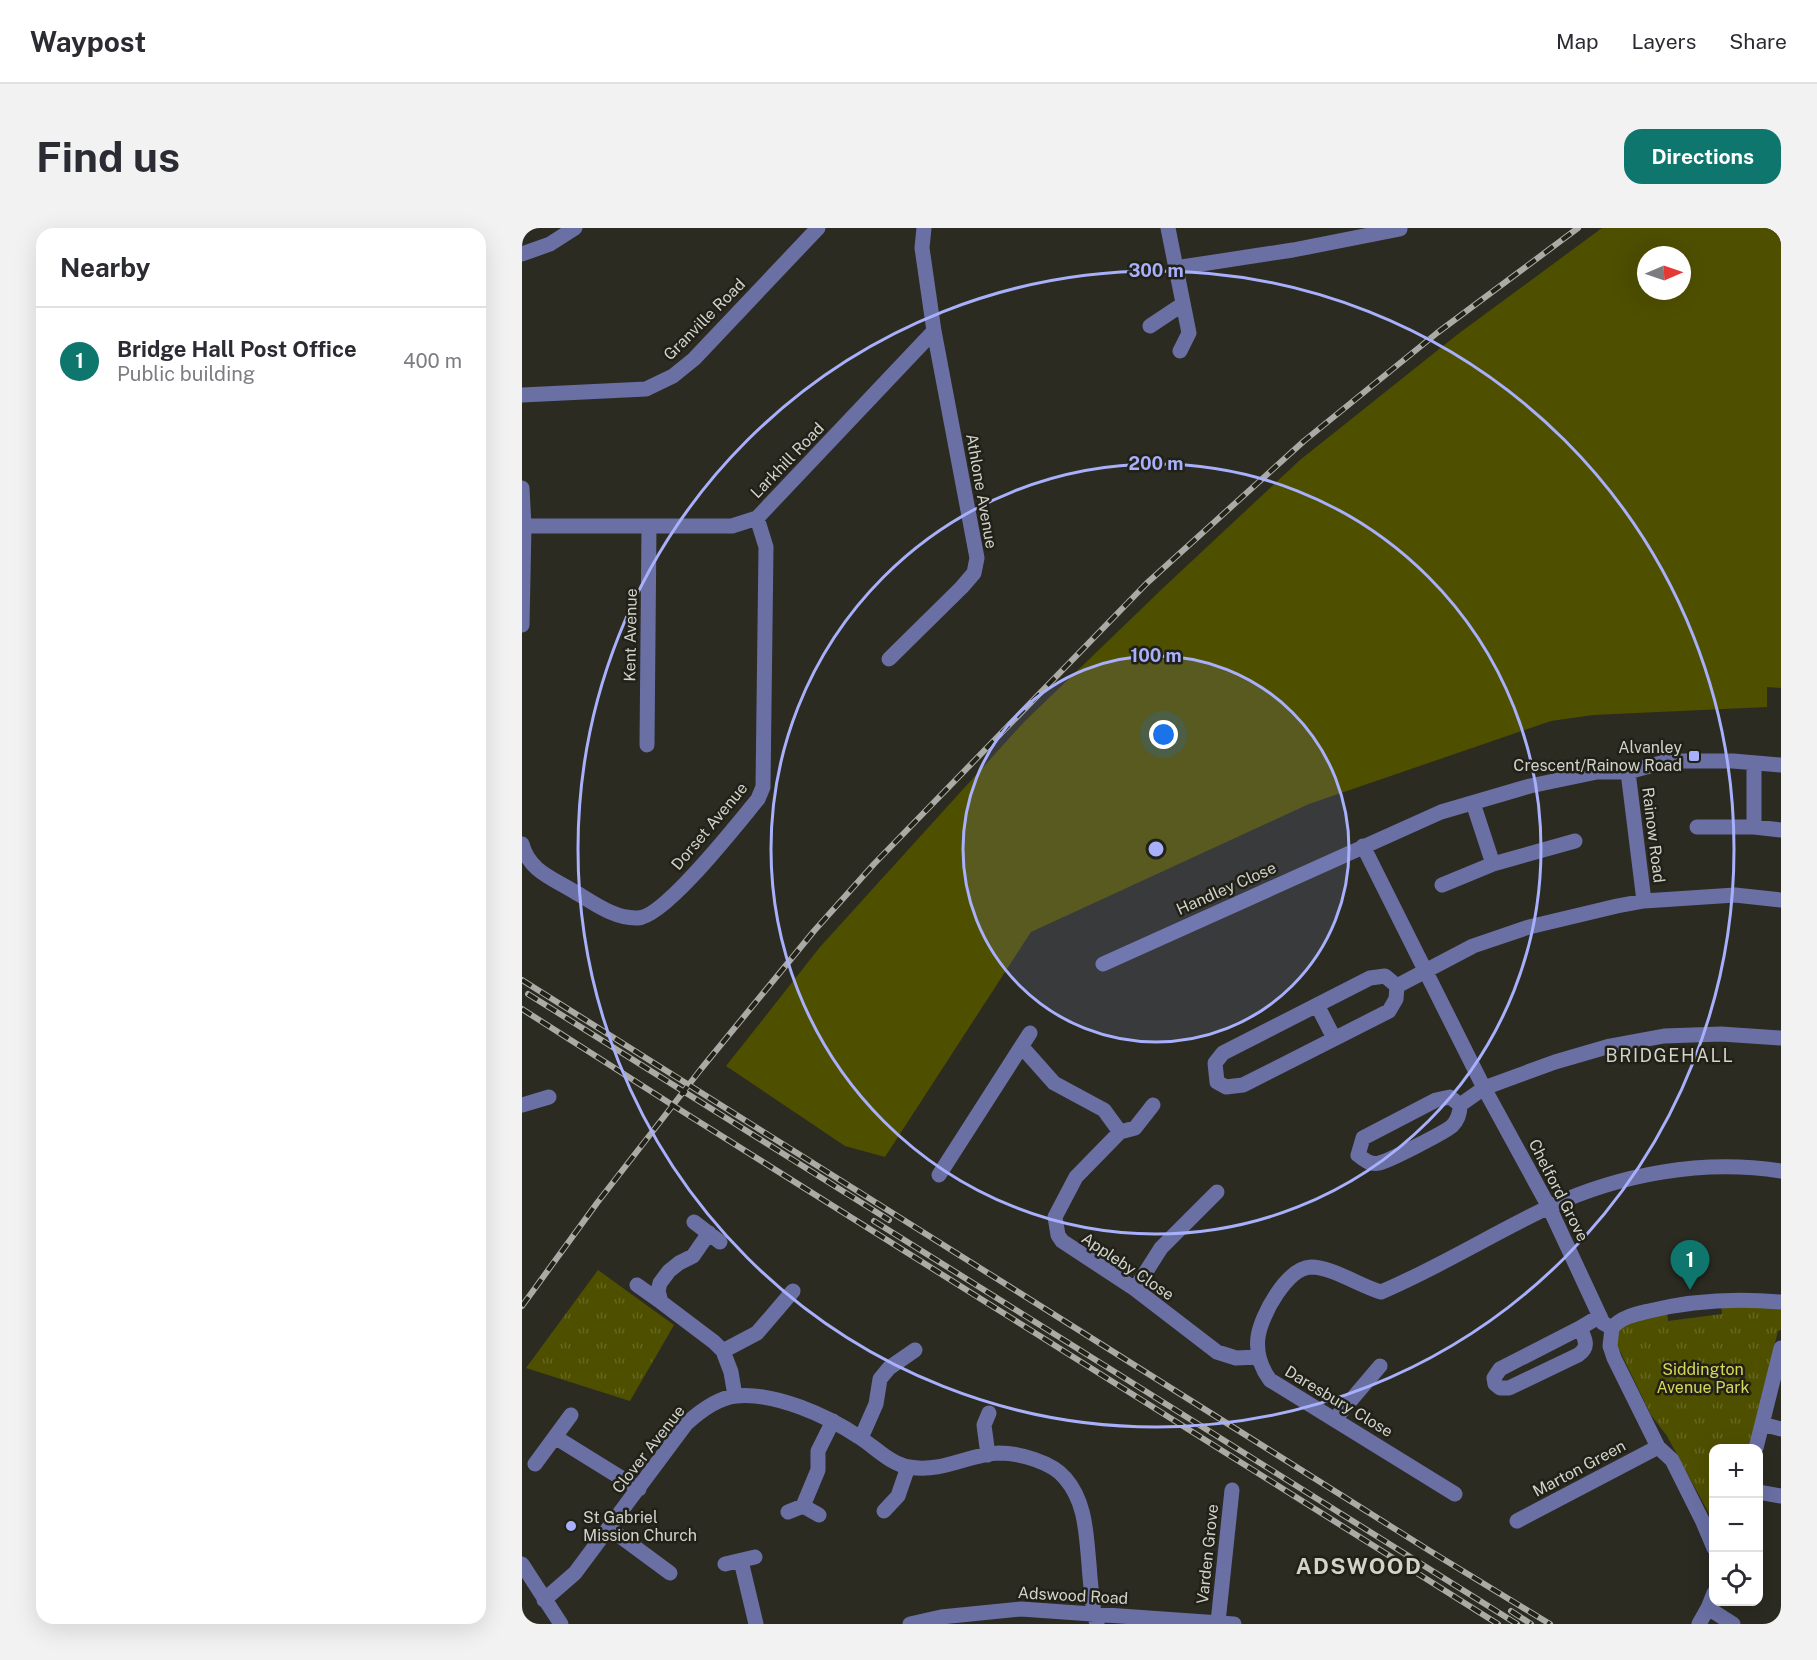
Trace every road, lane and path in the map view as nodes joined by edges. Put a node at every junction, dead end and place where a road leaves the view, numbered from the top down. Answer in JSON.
{"nodes":[{"id":1,"x":575,"y":228,"type":"edge"},
{"id":2,"x":818,"y":228,"type":"edge"},
{"id":3,"x":924,"y":228,"type":"edge"},
{"id":4,"x":1168,"y":228,"type":"edge"},
{"id":5,"x":1400,"y":229,"type":"edge"},
{"id":6,"x":522,"y":254,"type":"edge"},
{"id":7,"x":1175,"y":268,"type":"junction"},
{"id":8,"x":1183,"y":304,"type":"junction"},
{"id":9,"x":1150,"y":326,"type":"dead end"},
{"id":10,"x":934,"y":331,"type":"junction"},
{"id":11,"x":1180,"y":351,"type":"dead end"},
{"id":12,"x":522,"y":395,"type":"edge"},
{"id":13,"x":522,"y":488,"type":"edge"},
{"id":14,"x":757,"y":518,"type":"junction"},
{"id":15,"x":523,"y":526,"type":"edge"},
{"id":16,"x":649,"y":526,"type":"junction"},
{"id":17,"x":522,"y":625,"type":"edge"},
{"id":18,"x":888,"y":659,"type":"dead end"},
{"id":19,"x":647,"y":745,"type":"dead end"},
{"id":20,"x":1754,"y":763,"type":"junction"},
{"id":21,"x":1781,"y":765,"type":"edge"},
{"id":22,"x":1628,"y":772,"type":"junction"},
{"id":23,"x":1473,"y":803,"type":"junction"},
{"id":24,"x":1697,"y":827,"type":"dead end"},
{"id":25,"x":1754,"y":827,"type":"junction"},
{"id":26,"x":1781,"y":830,"type":"edge"},
{"id":27,"x":1575,"y":841,"type":"dead end"},
{"id":28,"x":522,"y":844,"type":"edge"},
{"id":29,"x":1363,"y":846,"type":"junction"},
{"id":30,"x":1493,"y":864,"type":"junction"},
{"id":31,"x":1442,"y":885,"type":"dead end"},
{"id":32,"x":1781,"y":900,"type":"edge"},
{"id":33,"x":1644,"y":901,"type":"junction"},
{"id":34,"x":1103,"y":963,"type":"dead end"},
{"id":35,"x":1426,"y":972,"type":"junction"},
{"id":36,"x":1397,"y":986,"type":"junction"},
{"id":37,"x":1317,"y":1005,"type":"junction"},
{"id":38,"x":1334,"y":1038,"type":"junction"},
{"id":39,"x":1781,"y":1038,"type":"edge"},
{"id":40,"x":1484,"y":1088,"type":"junction"},
{"id":41,"x":549,"y":1097,"type":"dead end"},
{"id":42,"x":522,"y":1105,"type":"edge"},
{"id":43,"x":1153,"y":1105,"type":"dead end"},
{"id":44,"x":1460,"y":1105,"type":"junction"},
{"id":45,"x":1120,"y":1132,"type":"junction"},
{"id":46,"x":1781,"y":1171,"type":"edge"},
{"id":47,"x":939,"y":1175,"type":"dead end"},
{"id":48,"x":1217,"y":1192,"type":"dead end"},
{"id":49,"x":1549,"y":1207,"type":"junction"},
{"id":50,"x":694,"y":1222,"type":"dead end"},
{"id":51,"x":637,"y":1285,"type":"dead end"},
{"id":52,"x":1135,"y":1289,"type":"junction"},
{"id":53,"x":793,"y":1291,"type":"dead end"},
{"id":54,"x":661,"y":1302,"type":"junction"},
{"id":55,"x":1781,"y":1302,"type":"edge"},
{"id":56,"x":1600,"y":1316,"type":"junction"},
{"id":57,"x":1580,"y":1328,"type":"junction"},
{"id":58,"x":1612,"y":1328,"type":"junction"},
{"id":59,"x":1781,"y":1348,"type":"edge"},
{"id":60,"x":915,"y":1350,"type":"dead end"},
{"id":61,"x":723,"y":1351,"type":"junction"},
{"id":62,"x":1259,"y":1357,"type":"junction"},
{"id":63,"x":1380,"y":1366,"type":"dead end"},
{"id":64,"x":735,"y":1396,"type":"junction"},
{"id":65,"x":988,"y":1413,"type":"dead end"},
{"id":66,"x":571,"y":1414,"type":"dead end"},
{"id":67,"x":1335,"y":1419,"type":"junction"},
{"id":68,"x":833,"y":1421,"type":"junction"},
{"id":69,"x":1762,"y":1424,"type":"junction"},
{"id":70,"x":1781,"y":1429,"type":"edge"},
{"id":71,"x":555,"y":1437,"type":"junction"},
{"id":72,"x":861,"y":1438,"type":"junction"},
{"id":73,"x":1757,"y":1444,"type":"edge"},
{"id":74,"x":1658,"y":1448,"type":"junction"},
{"id":75,"x":988,"y":1455,"type":"junction"},
{"id":76,"x":535,"y":1464,"type":"dead end"},
{"id":77,"x":908,"y":1467,"type":"junction"},
{"id":78,"x":639,"y":1489,"type":"junction"},
{"id":79,"x":1232,"y":1490,"type":"dead end"},
{"id":80,"x":1763,"y":1493,"type":"edge"},
{"id":81,"x":1455,"y":1494,"type":"dead end"},
{"id":82,"x":1781,"y":1496,"type":"edge"},
{"id":83,"x":802,"y":1506,"type":"junction"},
{"id":84,"x":884,"y":1511,"type":"dead end"},
{"id":85,"x":788,"y":1512,"type":"dead end"},
{"id":86,"x":819,"y":1515,"type":"dead end"},
{"id":87,"x":1517,"y":1521,"type":"dead end"},
{"id":88,"x":609,"y":1528,"type":"junction"},
{"id":89,"x":1709,"y":1538,"type":"edge"},
{"id":90,"x":522,"y":1564,"type":"edge"},
{"id":91,"x":725,"y":1564,"type":"dead end"},
{"id":92,"x":670,"y":1573,"type":"dead end"},
{"id":93,"x":544,"y":1600,"type":"junction"},
{"id":94,"x":1709,"y":1605,"type":"edge"},
{"id":95,"x":1708,"y":1608,"type":"junction"},
{"id":96,"x":1096,"y":1619,"type":"edge"},
{"id":97,"x":1218,"y":1622,"type":"junction"},
{"id":98,"x":561,"y":1624,"type":"edge"},
{"id":99,"x":756,"y":1624,"type":"edge"},
{"id":100,"x":910,"y":1624,"type":"edge"},
{"id":101,"x":1234,"y":1624,"type":"edge"},
{"id":102,"x":1699,"y":1624,"type":"edge"},
{"id":103,"x":1733,"y":1624,"type":"edge"}],
"edges":[{"from":1,"to":6,"type":"street"},
{"from":2,"to":12,"type":"street","name":"Granville Road"},
{"from":3,"to":10,"type":"street"},
{"from":4,"to":7,"type":"street"},
{"from":5,"to":7,"type":"street"},
{"from":7,"to":8,"type":"street"},
{"from":8,"to":9,"type":"street"},
{"from":8,"to":11,"type":"street"},
{"from":10,"to":14,"type":"street","name":"Larkhill Road"},
{"from":10,"to":18,"type":"street","name":"Athlone Avenue"},
{"from":13,"to":15,"type":"street"},
{"from":14,"to":16,"type":"street","name":"Larkhill Road"},
{"from":14,"to":28,"type":"street","name":"Dorset Avenue"},
{"from":15,"to":16,"type":"street","name":"Larkhill Road"},
{"from":15,"to":17,"type":"street"},
{"from":16,"to":19,"type":"street","name":"Kent Avenue"},
{"from":20,"to":21,"type":"street","name":"Handley Close"},
{"from":20,"to":22,"type":"street","name":"Handley Close"},
{"from":20,"to":25,"type":"street"},
{"from":22,"to":23,"type":"street","name":"Handley Close"},
{"from":22,"to":33,"type":"street","name":"Rainow Road"},
{"from":23,"to":29,"type":"street","name":"Handley Close"},
{"from":23,"to":30,"type":"street"},
{"from":24,"to":25,"type":"street"},
{"from":25,"to":26,"type":"street"},
{"from":27,"to":30,"type":"street"},
{"from":29,"to":34,"type":"street","name":"Handley Close"},
{"from":29,"to":35,"type":"street","name":"Chelford Grove"},
{"from":30,"to":31,"type":"street"},
{"from":32,"to":33,"type":"street"},
{"from":33,"to":35,"type":"street"},
{"from":35,"to":36,"type":"street"},
{"from":35,"to":40,"type":"street","name":"Chelford Grove"},
{"from":36,"to":37,"type":"street"},
{"from":36,"to":38,"type":"street"},
{"from":37,"to":38,"type":"street"},
{"from":37,"to":38,"type":"street"},
{"from":39,"to":40,"type":"street"},
{"from":40,"to":44,"type":"street"},
{"from":40,"to":49,"type":"street","name":"Chelford Grove"},
{"from":41,"to":42,"type":"street"},
{"from":43,"to":45,"type":"street","name":"Appleby Close"},
{"from":44,"to":44,"type":"street"},
{"from":45,"to":47,"type":"street"},
{"from":45,"to":52,"type":"street","name":"Appleby Close"},
{"from":46,"to":49,"type":"street"},
{"from":48,"to":52,"type":"street"},
{"from":49,"to":56,"type":"street","name":"Chelford Grove"},
{"from":49,"to":62,"type":"street"},
{"from":50,"to":54,"type":"street"},
{"from":51,"to":54,"type":"street"},
{"from":52,"to":62,"type":"street","name":"Appleby Close"},
{"from":53,"to":61,"type":"street"},
{"from":54,"to":61,"type":"street"},
{"from":55,"to":58,"type":"street"},
{"from":56,"to":57,"type":"street"},
{"from":56,"to":58,"type":"street","name":"Chelford Grove"},
{"from":57,"to":57,"type":"street"},
{"from":58,"to":74,"type":"street"},
{"from":59,"to":69,"type":"street"},
{"from":60,"to":72,"type":"street"},
{"from":61,"to":64,"type":"street"},
{"from":62,"to":67,"type":"street","name":"Daresbury Close"},
{"from":63,"to":67,"type":"street"},
{"from":64,"to":68,"type":"street","name":"Clover Avenue"},
{"from":64,"to":78,"type":"street","name":"Clover Avenue"},
{"from":65,"to":75,"type":"street"},
{"from":66,"to":71,"type":"street"},
{"from":67,"to":81,"type":"street","name":"Daresbury Close"},
{"from":68,"to":72,"type":"street","name":"Clover Avenue"},
{"from":68,"to":83,"type":"street"},
{"from":69,"to":70,"type":"street"},
{"from":69,"to":73,"type":"street"},
{"from":71,"to":76,"type":"street"},
{"from":71,"to":78,"type":"street"},
{"from":72,"to":77,"type":"street","name":"Clover Avenue"},
{"from":74,"to":87,"type":"street","name":"Marton Green"},
{"from":74,"to":89,"type":"street"},
{"from":75,"to":77,"type":"street","name":"Clover Avenue"},
{"from":75,"to":96,"type":"street","name":"Clover Avenue"},
{"from":77,"to":84,"type":"street"},
{"from":78,"to":88,"type":"street","name":"Clover Avenue"},
{"from":79,"to":97,"type":"street","name":"Varden Grove"},
{"from":80,"to":82,"type":"street"},
{"from":83,"to":85,"type":"street"},
{"from":83,"to":86,"type":"street"},
{"from":88,"to":92,"type":"street"},
{"from":88,"to":93,"type":"street","name":"Clover Avenue"},
{"from":90,"to":93,"type":"street"},
{"from":91,"to":99,"type":"street"},
{"from":93,"to":98,"type":"street"},
{"from":94,"to":95,"type":"street"},
{"from":95,"to":102,"type":"street"},
{"from":95,"to":103,"type":"street"},
{"from":96,"to":97,"type":"street","name":"Adswood Road"},
{"from":96,"to":100,"type":"street","name":"Adswood Road"},
{"from":97,"to":101,"type":"street","name":"Adswood Road"}]}
